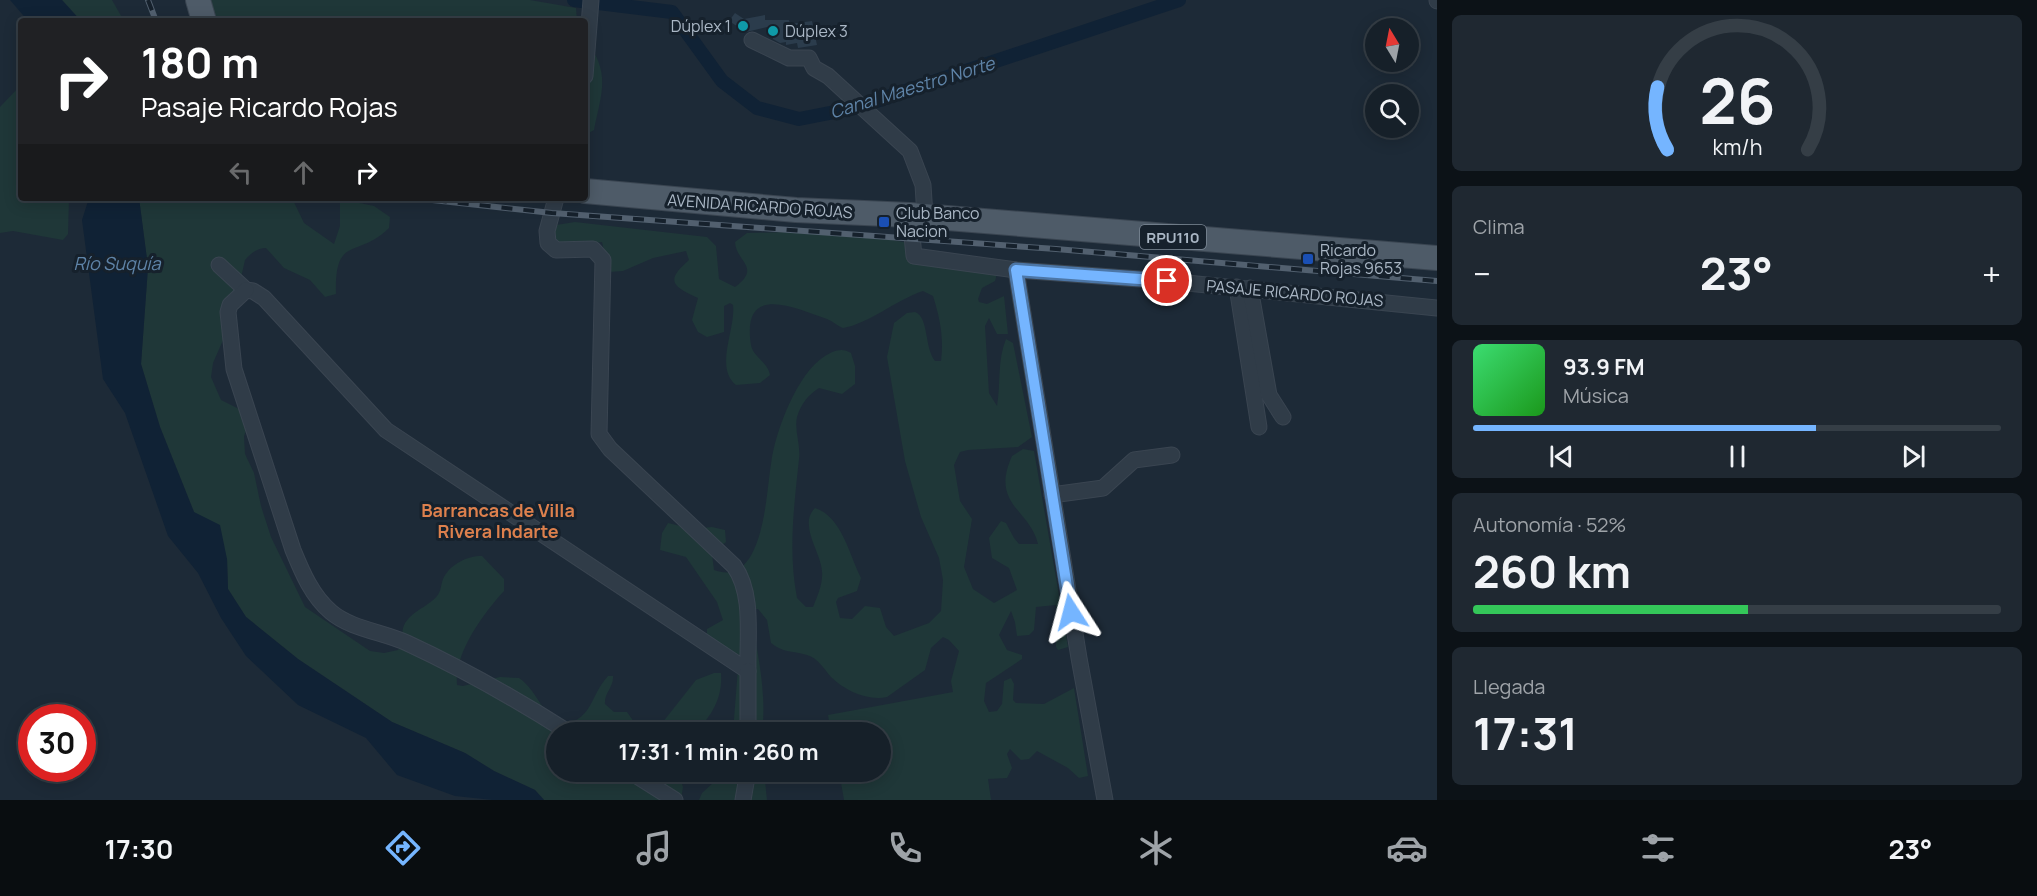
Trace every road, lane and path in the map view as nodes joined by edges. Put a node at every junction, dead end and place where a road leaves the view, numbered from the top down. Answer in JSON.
{"nodes":[{"id":1,"x":198,"y":0,"type":"edge"},
{"id":2,"x":591,"y":0,"type":"edge"},
{"id":3,"x":203,"y":18,"type":"edge"},
{"id":4,"x":752,"y":40,"type":"dead end"},
{"id":5,"x":588,"y":42,"type":"edge"},
{"id":6,"x":588,"y":191,"type":"edge"},
{"id":7,"x":555,"y":201,"type":"edge"},
{"id":8,"x":917,"y":216,"type":"junction"},
{"id":9,"x":1437,"y":258,"type":"edge"},
{"id":10,"x":219,"y":265,"type":"dead end"},
{"id":11,"x":1016,"y":270,"type":"junction"},
{"id":12,"x":1243,"y":288,"type":"junction"},
{"id":13,"x":246,"y":290,"type":"junction"},
{"id":14,"x":1434,"y":307,"type":"edge"},
{"id":15,"x":1283,"y":417,"type":"dead end"},
{"id":16,"x":1259,"y":427,"type":"dead end"},
{"id":17,"x":1172,"y":456,"type":"dead end"},
{"id":18,"x":1052,"y":495,"type":"junction"},
{"id":19,"x":748,"y":671,"type":"junction"},
{"id":20,"x":551,"y":722,"type":"edge"},
{"id":21,"x":748,"y":722,"type":"edge"},
{"id":22,"x":646,"y":782,"type":"edge"},
{"id":23,"x":746,"y":782,"type":"edge"},
{"id":24,"x":675,"y":800,"type":"edge"},
{"id":25,"x":743,"y":800,"type":"edge"},
{"id":26,"x":1105,"y":800,"type":"edge"}],
"edges":[{"from":1,"to":3,"type":"main road"},
{"from":2,"to":5,"type":"street"},
{"from":4,"to":8,"type":"street"},
{"from":6,"to":8,"type":"main road","name":"AVENIDA RICARDO ROJAS","number":"RPU110"},
{"from":7,"to":19,"type":"street"},
{"from":8,"to":9,"type":"main road","name":"AVENIDA RICARDO ROJAS","number":"RPU110"},
{"from":8,"to":11,"type":"street","name":"PASAJE RICARDO ROJAS"},
{"from":10,"to":13,"type":"street"},
{"from":11,"to":12,"type":"street","name":"PASAJE RICARDO ROJAS"},
{"from":11,"to":18,"type":"street"},
{"from":12,"to":14,"type":"street","name":"PASAJE RICARDO ROJAS"},
{"from":12,"to":15,"type":"street"},
{"from":12,"to":16,"type":"street"},
{"from":13,"to":19,"type":"street"},
{"from":13,"to":20,"type":"street"},
{"from":17,"to":18,"type":"street"},
{"from":18,"to":26,"type":"street"},
{"from":19,"to":21,"type":"street"},
{"from":22,"to":24,"type":"street"},
{"from":23,"to":25,"type":"street"}]}
